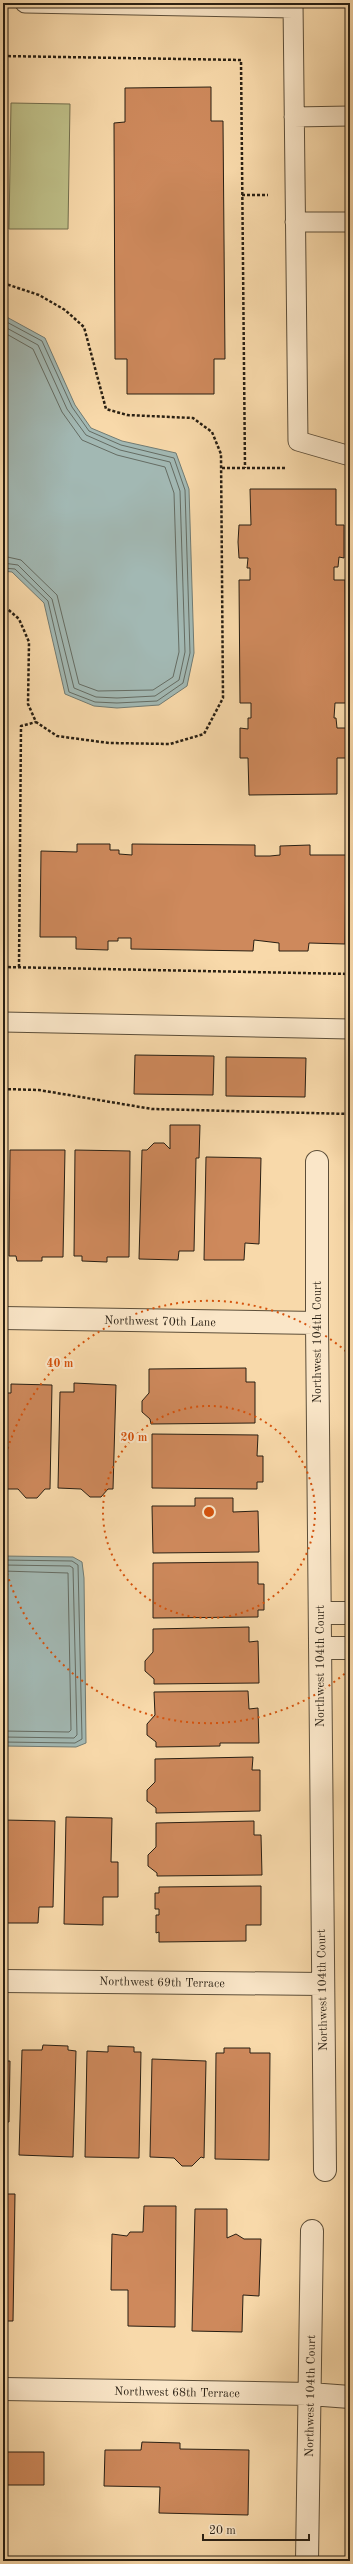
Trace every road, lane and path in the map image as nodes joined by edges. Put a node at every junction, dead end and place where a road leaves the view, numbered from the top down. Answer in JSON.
{"nodes":[{"id":1,"x":25,"y":3,"type":"edge"},
{"id":2,"x":293,"y":5,"type":"edge"},
{"id":3,"x":3,"y":56,"type":"edge"},
{"id":4,"x":350,"y":116,"type":"edge"},
{"id":5,"x":294,"y":117,"type":"junction"},
{"id":6,"x":295,"y":222,"type":"junction"},
{"id":7,"x":350,"y":222,"type":"edge"},
{"id":8,"x":3,"y":283,"type":"edge"},
{"id":9,"x":350,"y":456,"type":"edge"},
{"id":10,"x":245,"y":468,"type":"dead end"},
{"id":11,"x":3,"y":605,"type":"edge"},
{"id":12,"x":36,"y":722,"type":"junction"},
{"id":13,"x":3,"y":967,"type":"edge"},
{"id":14,"x":19,"y":967,"type":"junction"},
{"id":15,"x":350,"y":974,"type":"edge"},
{"id":16,"x":3,"y":1022,"type":"edge"},
{"id":17,"x":350,"y":1029,"type":"edge"},
{"id":18,"x":3,"y":1089,"type":"edge"},
{"id":19,"x":350,"y":1114,"type":"edge"},
{"id":20,"x":318,"y":1162,"type":"dead end"},
{"id":21,"x":3,"y":1318,"type":"edge"},
{"id":22,"x":317,"y":1323,"type":"junction"},
{"id":23,"x":320,"y":1613,"type":"junction"},
{"id":24,"x":350,"y":1613,"type":"edge"},
{"id":25,"x":320,"y":1648,"type":"junction"},
{"id":26,"x":350,"y":1648,"type":"edge"},
{"id":27,"x":3,"y":1980,"type":"edge"},
{"id":28,"x":322,"y":1984,"type":"junction"},
{"id":29,"x":325,"y":2170,"type":"dead end"},
{"id":30,"x":312,"y":2231,"type":"dead end"},
{"id":31,"x":3,"y":2389,"type":"edge"},
{"id":32,"x":310,"y":2394,"type":"junction"},
{"id":33,"x":350,"y":2397,"type":"edge"},
{"id":34,"x":307,"y":2561,"type":"edge"}],
"edges":[{"from":1,"to":2,"type":"lane"},
{"from":2,"to":5,"type":"lane"},
{"from":3,"to":10,"type":"path"},
{"from":4,"to":5,"type":"lane"},
{"from":5,"to":6,"type":"lane"},
{"from":6,"to":7,"type":"lane"},
{"from":6,"to":9,"type":"lane"},
{"from":8,"to":12,"type":"path"},
{"from":11,"to":12,"type":"path"},
{"from":12,"to":14,"type":"path"},
{"from":13,"to":14,"type":"path"},
{"from":14,"to":15,"type":"path"},
{"from":16,"to":17,"type":"lane"},
{"from":18,"to":19,"type":"path"},
{"from":20,"to":22,"type":"street","name":"Northwest 104th Court"},
{"from":21,"to":22,"type":"street","name":"Northwest 70th Lane"},
{"from":22,"to":23,"type":"street","name":"Northwest 104th Court"},
{"from":23,"to":24,"type":"street"},
{"from":23,"to":25,"type":"street","name":"Northwest 104th Court"},
{"from":25,"to":26,"type":"street"},
{"from":25,"to":28,"type":"street","name":"Northwest 104th Court"},
{"from":27,"to":28,"type":"street","name":"Northwest 69th Terrace"},
{"from":28,"to":29,"type":"street","name":"Northwest 104th Court"},
{"from":30,"to":32,"type":"street","name":"Northwest 104th Court"},
{"from":31,"to":32,"type":"street","name":"Northwest 68th Terrace"},
{"from":32,"to":33,"type":"street","name":"Northwest 68th Terrace"},
{"from":32,"to":34,"type":"street","name":"Northwest 104th Court"}]}
